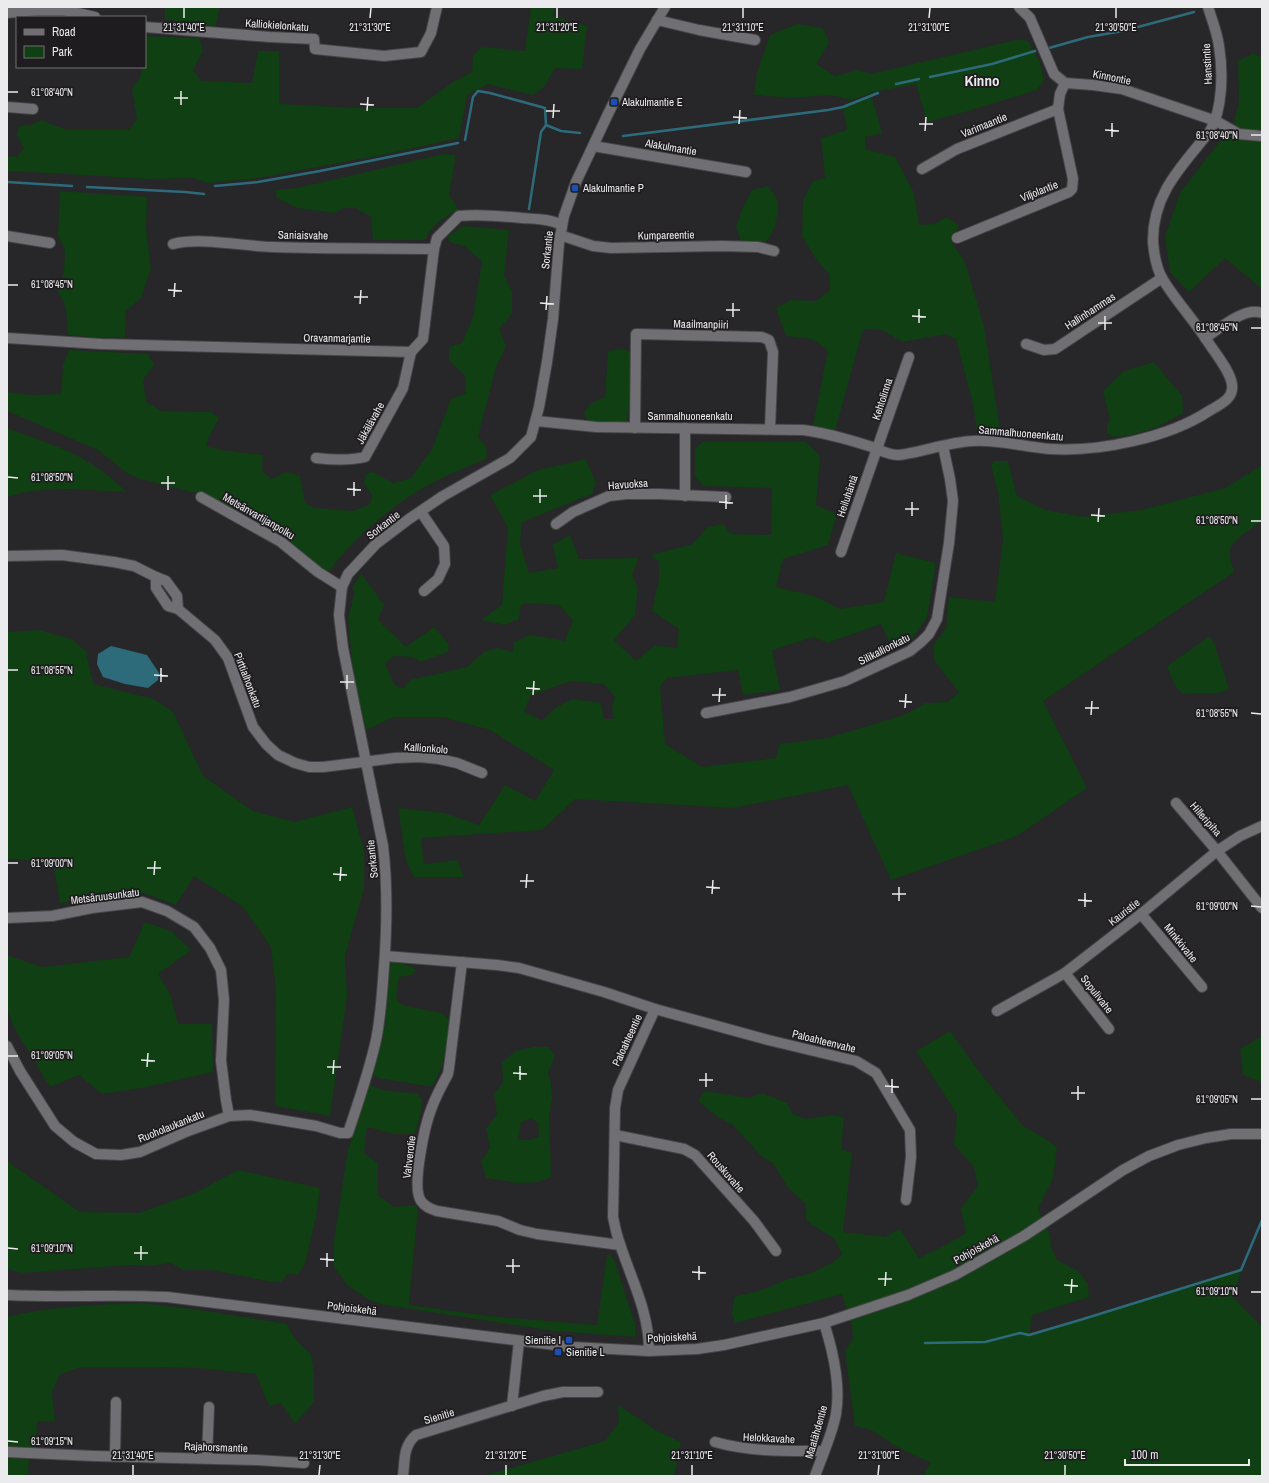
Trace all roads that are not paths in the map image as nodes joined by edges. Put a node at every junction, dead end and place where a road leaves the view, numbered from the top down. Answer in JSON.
{"nodes":[{"id":1,"x":438,"y":7,"type":"edge"},
{"id":2,"x":665,"y":7,"type":"edge"},
{"id":3,"x":1020,"y":7,"type":"edge"},
{"id":4,"x":1208,"y":7,"type":"edge"},
{"id":5,"x":7,"y":13,"type":"edge"},
{"id":6,"x":91,"y":16,"type":"edge"},
{"id":7,"x":657,"y":20,"type":"junction"},
{"id":8,"x":146,"y":27,"type":"edge"},
{"id":9,"x":755,"y":40,"type":"dead end"},
{"id":10,"x":1065,"y":83,"type":"junction"},
{"id":11,"x":7,"y":107,"type":"edge"},
{"id":12,"x":33,"y":109,"type":"dead end"},
{"id":13,"x":1058,"y":109,"type":"junction"},
{"id":14,"x":1216,"y":122,"type":"junction"},
{"id":15,"x":1262,"y":136,"type":"edge"},
{"id":16,"x":593,"y":146,"type":"junction"},
{"id":17,"x":922,"y":169,"type":"dead end"},
{"id":18,"x":746,"y":172,"type":"dead end"},
{"id":19,"x":561,"y":230,"type":"junction"},
{"id":20,"x":7,"y":236,"type":"edge"},
{"id":21,"x":957,"y":238,"type":"dead end"},
{"id":22,"x":50,"y":243,"type":"dead end"},
{"id":23,"x":172,"y":244,"type":"dead end"},
{"id":24,"x":434,"y":249,"type":"junction"},
{"id":25,"x":774,"y":251,"type":"dead end"},
{"id":26,"x":1162,"y":278,"type":"junction"},
{"id":27,"x":1262,"y":312,"type":"edge"},
{"id":28,"x":7,"y":338,"type":"edge"},
{"id":29,"x":1205,"y":338,"type":"junction"},
{"id":30,"x":1026,"y":344,"type":"dead end"},
{"id":31,"x":411,"y":352,"type":"junction"},
{"id":32,"x":909,"y":357,"type":"dead end"},
{"id":33,"x":536,"y":421,"type":"junction"},
{"id":34,"x":635,"y":428,"type":"junction"},
{"id":35,"x":686,"y":428,"type":"junction"},
{"id":36,"x":770,"y":429,"type":"junction"},
{"id":37,"x":943,"y":446,"type":"junction"},
{"id":38,"x":878,"y":449,"type":"junction"},
{"id":39,"x":316,"y":458,"type":"dead end"},
{"id":40,"x":685,"y":496,"type":"junction"},
{"id":41,"x":201,"y":497,"type":"dead end"},
{"id":42,"x":726,"y":497,"type":"dead end"},
{"id":43,"x":421,"y":512,"type":"junction"},
{"id":44,"x":556,"y":524,"type":"dead end"},
{"id":45,"x":841,"y":552,"type":"dead end"},
{"id":46,"x":7,"y":556,"type":"edge"},
{"id":47,"x":342,"y":587,"type":"junction"},
{"id":48,"x":424,"y":591,"type":"dead end"},
{"id":49,"x":706,"y":713,"type":"dead end"},
{"id":50,"x":366,"y":761,"type":"junction"},
{"id":51,"x":482,"y":774,"type":"dead end"},
{"id":52,"x":1176,"y":803,"type":"dead end"},
{"id":53,"x":1262,"y":826,"type":"edge"},
{"id":54,"x":1217,"y":851,"type":"junction"},
{"id":55,"x":1262,"y":908,"type":"edge"},
{"id":56,"x":1142,"y":914,"type":"junction"},
{"id":57,"x":7,"y":918,"type":"edge"},
{"id":58,"x":385,"y":956,"type":"junction"},
{"id":59,"x":462,"y":962,"type":"junction"},
{"id":60,"x":1065,"y":973,"type":"junction"},
{"id":61,"x":1202,"y":987,"type":"dead end"},
{"id":62,"x":655,"y":1009,"type":"junction"},
{"id":63,"x":997,"y":1011,"type":"dead end"},
{"id":64,"x":1109,"y":1029,"type":"dead end"},
{"id":65,"x":7,"y":1046,"type":"edge"},
{"id":66,"x":229,"y":1116,"type":"junction"},
{"id":67,"x":348,"y":1133,"type":"joint"},
{"id":68,"x":1262,"y":1134,"type":"edge"},
{"id":69,"x":615,"y":1135,"type":"junction"},
{"id":70,"x":906,"y":1200,"type":"dead end"},
{"id":71,"x":620,"y":1245,"type":"junction"},
{"id":72,"x":776,"y":1251,"type":"dead end"},
{"id":73,"x":7,"y":1295,"type":"edge"},
{"id":74,"x":39,"y":1297,"type":"junction"},
{"id":75,"x":7,"y":1302,"type":"edge"},
{"id":76,"x":824,"y":1323,"type":"junction"},
{"id":77,"x":519,"y":1341,"type":"junction"},
{"id":78,"x":649,"y":1351,"type":"junction"},
{"id":79,"x":598,"y":1392,"type":"dead end"},
{"id":80,"x":116,"y":1402,"type":"dead end"},
{"id":81,"x":512,"y":1406,"type":"junction"},
{"id":82,"x":209,"y":1407,"type":"dead end"},
{"id":83,"x":715,"y":1442,"type":"dead end"},
{"id":84,"x":823,"y":1451,"type":"junction"},
{"id":85,"x":7,"y":1452,"type":"edge"},
{"id":86,"x":116,"y":1456,"type":"junction"},
{"id":87,"x":207,"y":1458,"type":"junction"},
{"id":88,"x":304,"y":1464,"type":"dead end"},
{"id":89,"x":403,"y":1476,"type":"edge"},
{"id":90,"x":815,"y":1476,"type":"edge"}],
"edges":[{"from":1,"to":8,"type":"street","name":"Kalliokielonkatu"},
{"from":2,"to":7,"type":"street","name":"Sorkantie"},
{"from":3,"to":10,"type":"street"},
{"from":4,"to":14,"type":"street","name":"Hanstintie"},
{"from":5,"to":6,"type":"street"},
{"from":7,"to":9,"type":"street"},
{"from":7,"to":16,"type":"street","name":"Sorkantie"},
{"from":10,"to":13,"type":"street","name":"Viljolantie"},
{"from":10,"to":14,"type":"street","name":"Kinnontie"},
{"from":11,"to":12,"type":"street"},
{"from":13,"to":17,"type":"street","name":"Varimaantie"},
{"from":13,"to":21,"type":"street","name":"Viljolantie"},
{"from":14,"to":15,"type":"street","name":"Kinnontie"},
{"from":14,"to":26,"type":"street","name":"Sammalhuoneenkatu"},
{"from":16,"to":18,"type":"street","name":"Alakulmantie"},
{"from":16,"to":19,"type":"street","name":"Sorkantie"},
{"from":19,"to":24,"type":"street"},
{"from":19,"to":25,"type":"street","name":"Kumpareentie"},
{"from":19,"to":33,"type":"street","name":"Sorkantie"},
{"from":20,"to":22,"type":"street"},
{"from":23,"to":24,"type":"street","name":"Saniaisvahe"},
{"from":24,"to":31,"type":"street"},
{"from":26,"to":29,"type":"street","name":"Sammalhuoneenkatu"},
{"from":26,"to":30,"type":"street","name":"Hallinhammas"},
{"from":27,"to":29,"type":"street"},
{"from":28,"to":31,"type":"street","name":"Oravanmarjantie"},
{"from":29,"to":37,"type":"street","name":"Sammalhuoneenkatu"},
{"from":31,"to":39,"type":"street","name":"Jäkälävahe"},
{"from":32,"to":38,"type":"street","name":"Kehtolinna"},
{"from":33,"to":34,"type":"street","name":"Sammalhuoneenkatu"},
{"from":33,"to":43,"type":"street","name":"Sorkantie"},
{"from":34,"to":35,"type":"street","name":"Sammalhuoneenkatu"},
{"from":34,"to":36,"type":"street","name":"Maailmanpiiri"},
{"from":35,"to":36,"type":"street","name":"Sammalhuoneenkatu"},
{"from":35,"to":40,"type":"street"},
{"from":36,"to":38,"type":"street","name":"Sammalhuoneenkatu"},
{"from":37,"to":38,"type":"street","name":"Sammalhuoneenkatu"},
{"from":37,"to":49,"type":"street","name":"Silikallionkatu"},
{"from":38,"to":45,"type":"street","name":"Heiluhäntä"},
{"from":40,"to":42,"type":"street","name":"Havuoksa"},
{"from":40,"to":44,"type":"street","name":"Havuoksa"},
{"from":41,"to":47,"type":"street","name":"Metsänvartijanpolku"},
{"from":43,"to":47,"type":"street","name":"Sorkantie"},
{"from":43,"to":48,"type":"street"},
{"from":46,"to":50,"type":"street","name":"Pirttialhonkatu"},
{"from":47,"to":50,"type":"street","name":"Sorkantie"},
{"from":50,"to":51,"type":"street","name":"Kallionkolo"},
{"from":50,"to":58,"type":"street","name":"Sorkantie"},
{"from":52,"to":54,"type":"street","name":"Hilleripiha"},
{"from":53,"to":54,"type":"street","name":"Kauristie"},
{"from":54,"to":55,"type":"street","name":"Hilleripiha"},
{"from":54,"to":56,"type":"street","name":"Kauristie"},
{"from":56,"to":60,"type":"street","name":"Kauristie"},
{"from":56,"to":61,"type":"street","name":"Minkkivahe"},
{"from":57,"to":66,"type":"street","name":"Metsäruusunkatu"},
{"from":58,"to":59,"type":"street","name":"Paloahteentie"},
{"from":58,"to":67,"type":"street","name":"Sorkantie"},
{"from":59,"to":62,"type":"street","name":"Paloahteentie"},
{"from":59,"to":71,"type":"street","name":"Vahverotie"},
{"from":60,"to":63,"type":"street","name":"Kauristie"},
{"from":60,"to":64,"type":"street","name":"Sopulivahe"},
{"from":62,"to":69,"type":"street","name":"Paloahteentie"},
{"from":62,"to":70,"type":"street","name":"Paloahteenvahe"},
{"from":65,"to":66,"type":"street","name":"Ruoholaukankatu"},
{"from":66,"to":67,"type":"street","name":"Ruoholaukankatu"},
{"from":68,"to":76,"type":"street","name":"Pohjoiskehä"},
{"from":69,"to":71,"type":"street","name":"Paloahteentie"},
{"from":69,"to":72,"type":"street","name":"Rouskuvahe"},
{"from":71,"to":78,"type":"street","name":"Paloahteentie"},
{"from":73,"to":74,"type":"street","name":"Pohjoiskehä"},
{"from":74,"to":75,"type":"street","name":"Pohjoiskehä"},
{"from":74,"to":77,"type":"street","name":"Pohjoiskehä"},
{"from":76,"to":78,"type":"street","name":"Pohjoiskehä"},
{"from":76,"to":84,"type":"street","name":"Maatähdentie"},
{"from":77,"to":78,"type":"street","name":"Pohjoiskehä"},
{"from":77,"to":81,"type":"street"},
{"from":79,"to":81,"type":"street","name":"Sienitie"},
{"from":80,"to":86,"type":"street"},
{"from":81,"to":89,"type":"street","name":"Sienitie"},
{"from":82,"to":87,"type":"street"},
{"from":83,"to":84,"type":"street","name":"Helokkavahe"},
{"from":84,"to":90,"type":"street","name":"Maatähdentie"},
{"from":85,"to":86,"type":"street","name":"Rajahorsmantie"},
{"from":86,"to":87,"type":"street","name":"Rajahorsmantie"},
{"from":87,"to":88,"type":"street","name":"Rajahorsmantie"}]}
